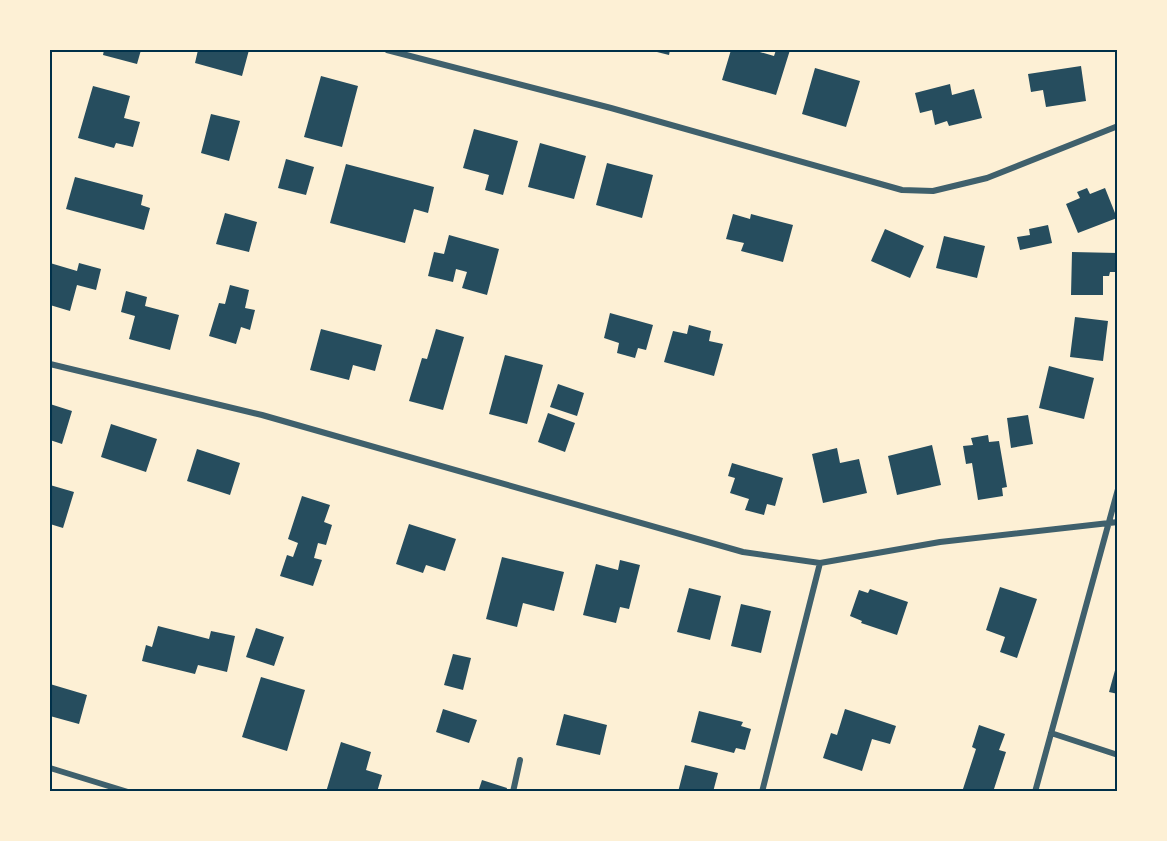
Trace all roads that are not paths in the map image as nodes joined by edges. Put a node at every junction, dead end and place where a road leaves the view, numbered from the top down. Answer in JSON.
{"nodes":[{"id":1,"x":387,"y":50,"type":"edge"},
{"id":2,"x":1118,"y":126,"type":"edge"},
{"id":3,"x":50,"y":364,"type":"edge"},
{"id":4,"x":1118,"y":489,"type":"edge"},
{"id":5,"x":1118,"y":522,"type":"edge"},
{"id":6,"x":1109,"y":524,"type":"junction"},
{"id":7,"x":820,"y":563,"type":"junction"},
{"id":8,"x":1051,"y":733,"type":"junction"},
{"id":9,"x":1118,"y":755,"type":"edge"},
{"id":10,"x":520,"y":760,"type":"dead end"},
{"id":11,"x":50,"y":768,"type":"edge"},
{"id":12,"x":128,"y":792,"type":"edge"},
{"id":13,"x":513,"y":792,"type":"edge"},
{"id":14,"x":762,"y":792,"type":"edge"},
{"id":15,"x":1035,"y":792,"type":"edge"}],
"edges":[{"from":1,"to":2,"type":"street"},
{"from":3,"to":7,"type":"street"},
{"from":4,"to":6,"type":"street"},
{"from":5,"to":6,"type":"street"},
{"from":6,"to":7,"type":"street"},
{"from":6,"to":8,"type":"street"},
{"from":7,"to":14,"type":"street"},
{"from":8,"to":9,"type":"street"},
{"from":8,"to":15,"type":"street"},
{"from":10,"to":13,"type":"street"},
{"from":11,"to":12,"type":"street"}]}
